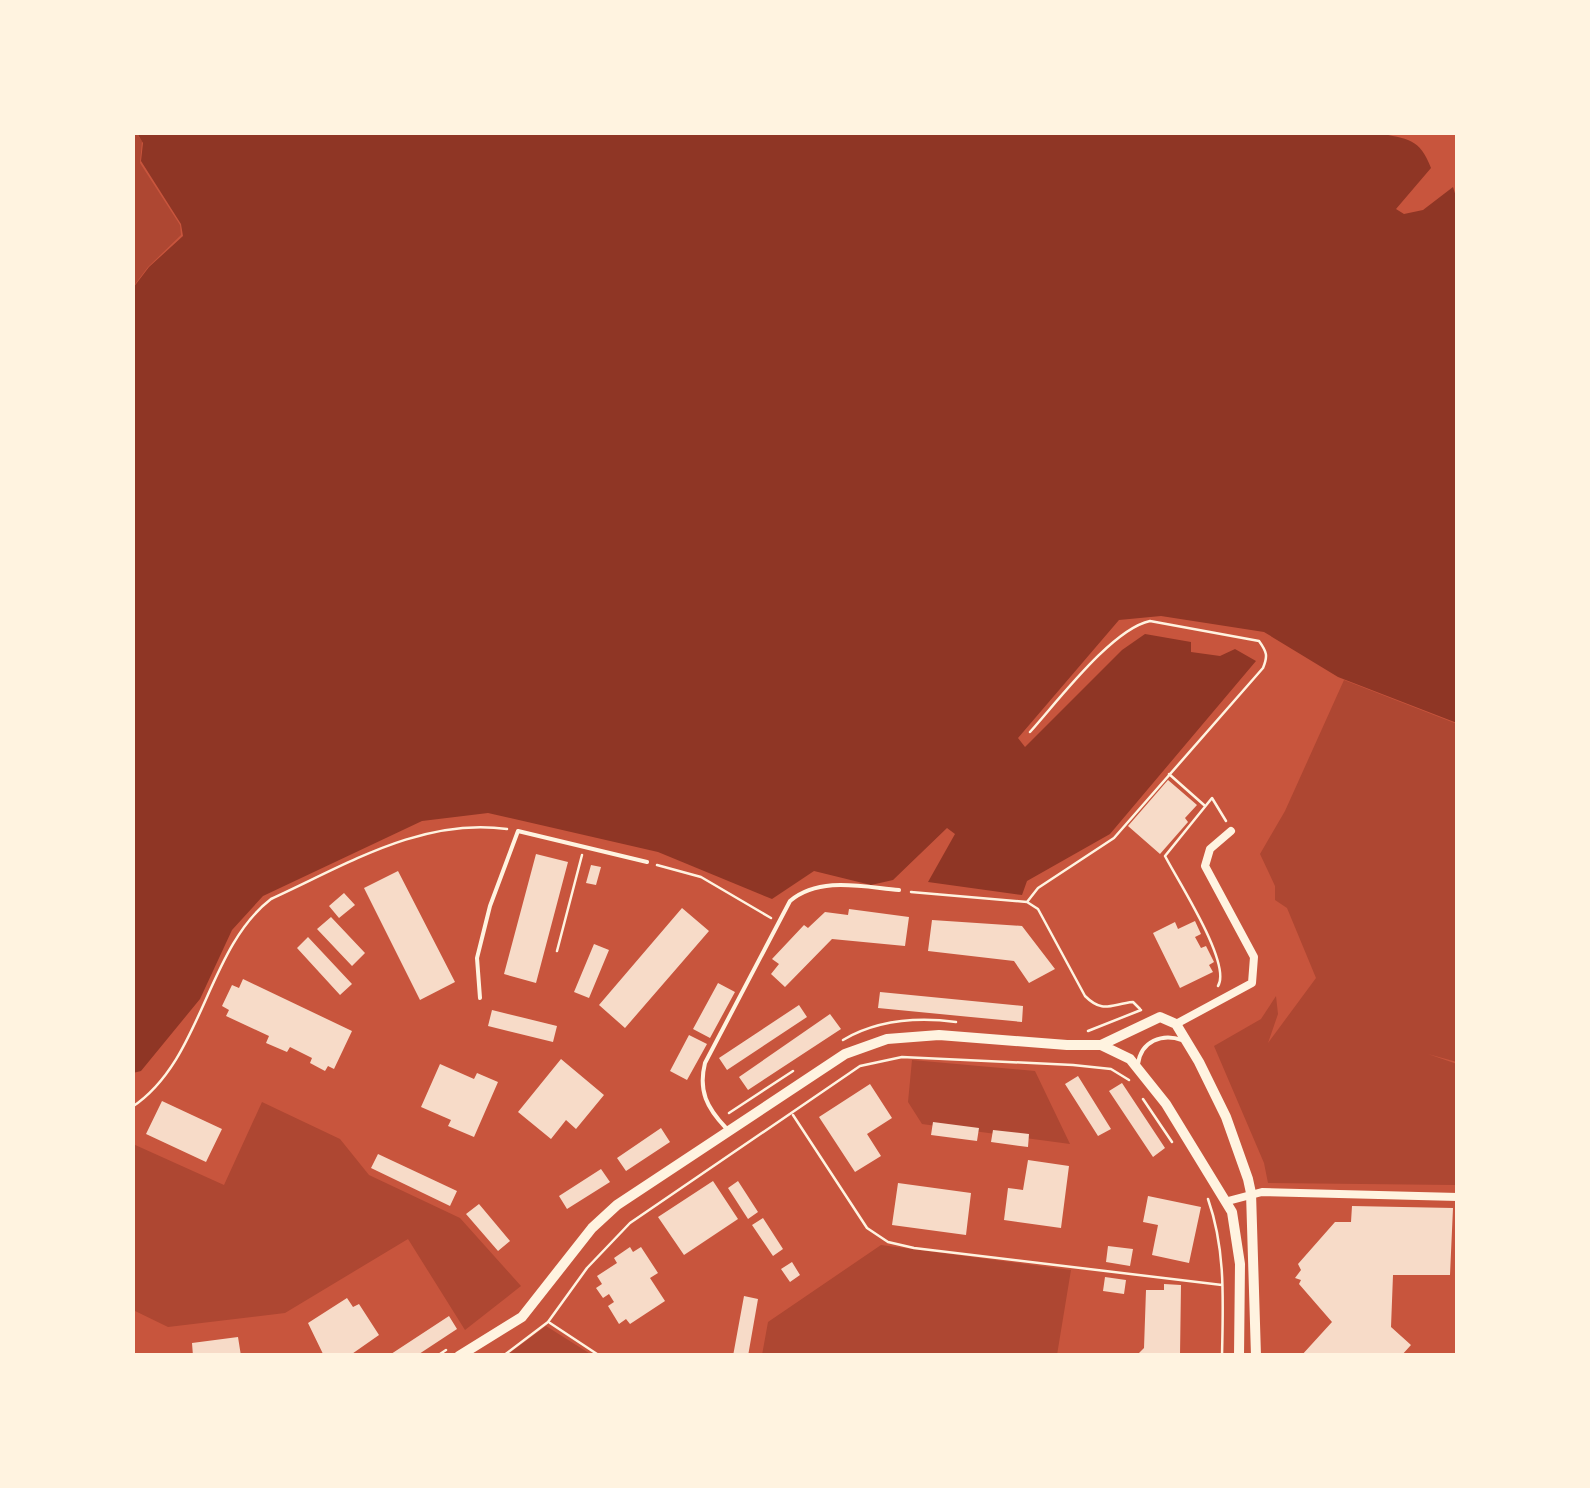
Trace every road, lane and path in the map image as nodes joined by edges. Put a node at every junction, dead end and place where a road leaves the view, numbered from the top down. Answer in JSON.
{"nodes":[{"id":1,"x":1030,"y":732,"type":"dead end"},
{"id":2,"x":1168,"y":774,"type":"junction"},
{"id":3,"x":1206,"y":806,"type":"junction"},
{"id":4,"x":518,"y":831,"type":"junction"},
{"id":5,"x":1232,"y":831,"type":"joint"},
{"id":6,"x":584,"y":846,"type":"junction"},
{"id":7,"x":647,"y":862,"type":"joint"},
{"id":8,"x":899,"y":890,"type":"joint"},
{"id":9,"x":1028,"y":902,"type":"junction"},
{"id":10,"x":776,"y":922,"type":"junction"},
{"id":11,"x":556,"y":950,"type":"dead end"},
{"id":12,"x":1218,"y":987,"type":"dead end"},
{"id":13,"x":480,"y":998,"type":"dead end"},
{"id":14,"x":1140,"y":1010,"type":"dead end"},
{"id":15,"x":1176,"y":1024,"type":"junction"},
{"id":16,"x":1187,"y":1042,"type":"junction"},
{"id":17,"x":1101,"y":1044,"type":"junction"},
{"id":18,"x":1138,"y":1067,"type":"junction"},
{"id":19,"x":1131,"y":1082,"type":"dead end"},
{"id":20,"x":1141,"y":1096,"type":"dead end"},
{"id":21,"x":132,"y":1107,"type":"edge"},
{"id":22,"x":792,"y":1113,"type":"junction"},
{"id":23,"x":729,"y":1132,"type":"junction"},
{"id":24,"x":1180,"y":1154,"type":"dead end"},
{"id":25,"x":1211,"y":1175,"type":"junction"},
{"id":26,"x":1251,"y":1193,"type":"junction"},
{"id":27,"x":1458,"y":1197,"type":"edge"},
{"id":28,"x":1228,"y":1201,"type":"junction"},
{"id":29,"x":1223,"y":1285,"type":"junction"},
{"id":30,"x":548,"y":1322,"type":"junction"},
{"id":31,"x":459,"y":1356,"type":"edge"},
{"id":32,"x":502,"y":1356,"type":"edge"},
{"id":33,"x":600,"y":1356,"type":"edge"},
{"id":34,"x":1222,"y":1356,"type":"edge"},
{"id":35,"x":1239,"y":1356,"type":"edge"},
{"id":36,"x":1256,"y":1356,"type":"edge"}],
"edges":[{"from":1,"to":2,"type":"path"},
{"from":2,"to":3,"type":"path"},
{"from":2,"to":9,"type":"path"},
{"from":3,"to":5,"type":"path"},
{"from":3,"to":12,"type":"path"},
{"from":4,"to":6,"type":"lane"},
{"from":4,"to":13,"type":"lane"},
{"from":4,"to":21,"type":"path"},
{"from":5,"to":15,"type":"street"},
{"from":6,"to":7,"type":"lane"},
{"from":6,"to":11,"type":"path"},
{"from":7,"to":10,"type":"path"},
{"from":8,"to":9,"type":"path"},
{"from":8,"to":10,"type":"lane"},
{"from":9,"to":14,"type":"path"},
{"from":10,"to":23,"type":"lane"},
{"from":15,"to":16,"type":"street"},
{"from":15,"to":17,"type":"street"},
{"from":16,"to":18,"type":"lane"},
{"from":16,"to":26,"type":"street"},
{"from":17,"to":18,"type":"street"},
{"from":17,"to":23,"type":"street"},
{"from":18,"to":25,"type":"street"},
{"from":19,"to":22,"type":"path"},
{"from":20,"to":24,"type":"path"},
{"from":22,"to":29,"type":"path"},
{"from":22,"to":30,"type":"path"},
{"from":23,"to":31,"type":"street"},
{"from":25,"to":28,"type":"street"},
{"from":25,"to":29,"type":"path"},
{"from":26,"to":27,"type":"street"},
{"from":26,"to":28,"type":"street"},
{"from":26,"to":36,"type":"street"},
{"from":28,"to":35,"type":"street"},
{"from":29,"to":34,"type":"path"},
{"from":30,"to":32,"type":"path"},
{"from":30,"to":33,"type":"path"}]}
